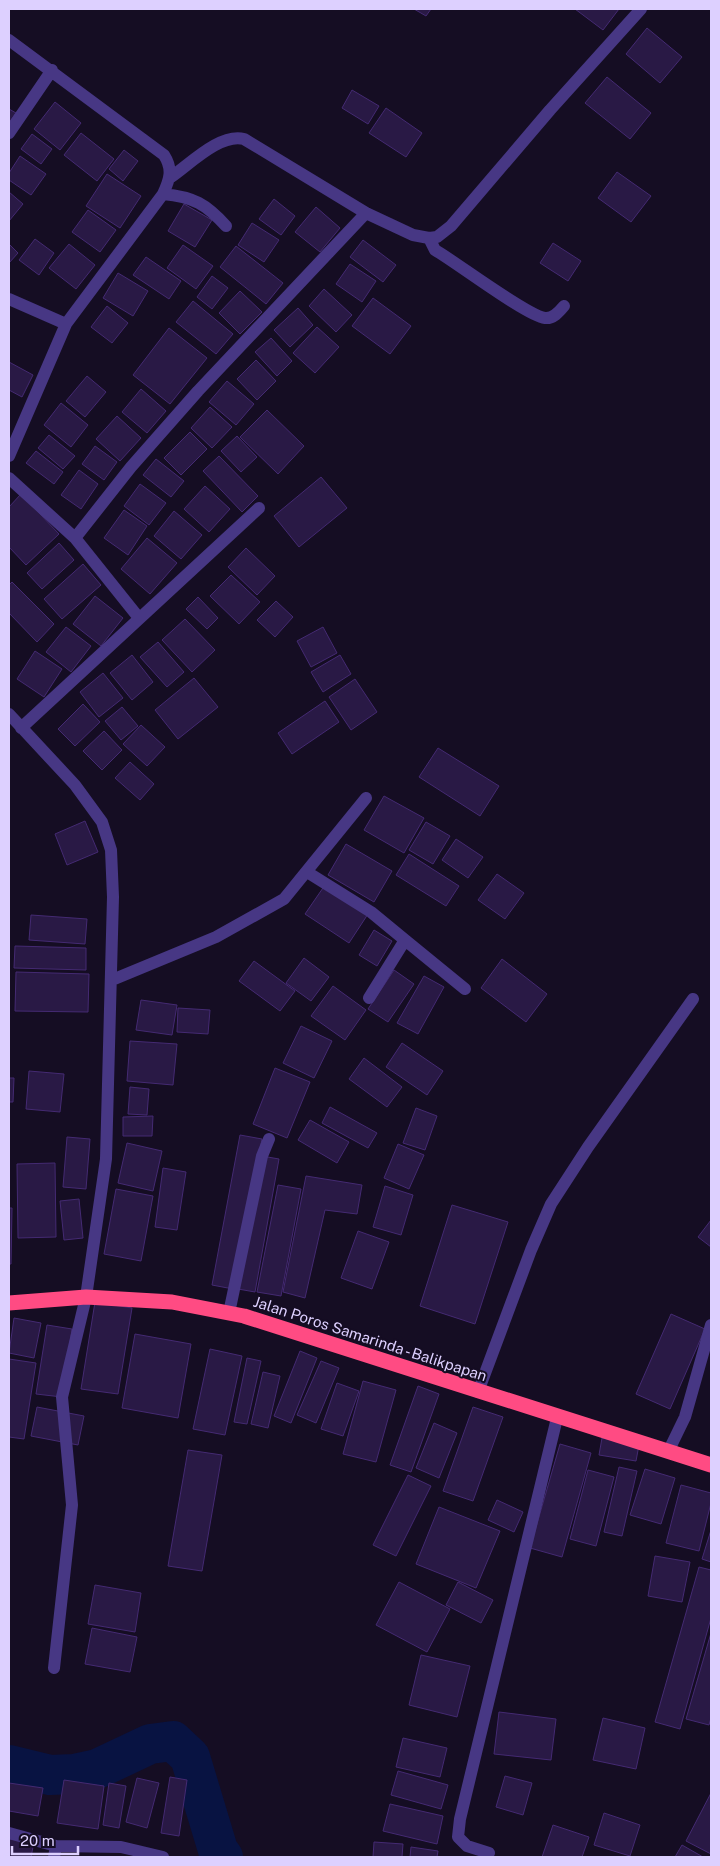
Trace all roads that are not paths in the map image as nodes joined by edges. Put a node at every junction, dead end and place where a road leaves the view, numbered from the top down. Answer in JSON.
{"nodes":[{"id":1,"x":641,"y":9,"type":"edge"},
{"id":2,"x":9,"y":40,"type":"edge"},
{"id":3,"x":52,"y":70,"type":"junction"},
{"id":4,"x":9,"y":133,"type":"edge"},
{"id":5,"x":171,"y":177,"type":"junction"},
{"id":6,"x":163,"y":194,"type":"junction"},
{"id":7,"x":366,"y":212,"type":"junction"},
{"id":8,"x":226,"y":226,"type":"dead end"},
{"id":9,"x":429,"y":238,"type":"junction"},
{"id":10,"x":9,"y":299,"type":"edge"},
{"id":11,"x":564,"y":306,"type":"dead end"},
{"id":12,"x":66,"y":324,"type":"junction"},
{"id":13,"x":9,"y":456,"type":"edge"},
{"id":14,"x":9,"y":478,"type":"edge"},
{"id":15,"x":259,"y":508,"type":"dead end"},
{"id":16,"x":75,"y":538,"type":"junction"},
{"id":17,"x":140,"y":618,"type":"junction"},
{"id":18,"x":9,"y":714,"type":"edge"},
{"id":19,"x":21,"y":728,"type":"junction"},
{"id":20,"x":366,"y":798,"type":"dead end"},
{"id":21,"x":307,"y":872,"type":"junction"},
{"id":22,"x":405,"y":940,"type":"junction"},
{"id":23,"x":112,"y":980,"type":"junction"},
{"id":24,"x":465,"y":989,"type":"dead end"},
{"id":25,"x":369,"y":998,"type":"dead end"},
{"id":26,"x":693,"y":999,"type":"dead end"},
{"id":27,"x":269,"y":1139,"type":"dead end"},
{"id":28,"x":86,"y":1297,"type":"junction"},
{"id":29,"x":9,"y":1303,"type":"edge"},
{"id":30,"x":229,"y":1313,"type":"junction"},
{"id":31,"x":711,"y":1325,"type":"edge"},
{"id":32,"x":478,"y":1392,"type":"junction"},
{"id":33,"x":557,"y":1418,"type":"junction"},
{"id":34,"x":668,"y":1452,"type":"junction"},
{"id":35,"x":711,"y":1465,"type":"edge"},
{"id":36,"x":54,"y":1668,"type":"dead end"},
{"id":37,"x":9,"y":1833,"type":"edge"},
{"id":38,"x":55,"y":1851,"type":"edge"},
{"id":39,"x":489,"y":1853,"type":"dead end"},
{"id":40,"x":163,"y":1857,"type":"edge"}],
"edges":[{"from":1,"to":9,"type":"street"},
{"from":2,"to":3,"type":"street"},
{"from":3,"to":4,"type":"street"},
{"from":3,"to":5,"type":"street"},
{"from":5,"to":6,"type":"street"},
{"from":5,"to":7,"type":"street"},
{"from":6,"to":8,"type":"street"},
{"from":6,"to":12,"type":"street"},
{"from":7,"to":9,"type":"street"},
{"from":7,"to":16,"type":"street"},
{"from":9,"to":11,"type":"street"},
{"from":10,"to":12,"type":"street"},
{"from":12,"to":13,"type":"street"},
{"from":14,"to":16,"type":"street"},
{"from":15,"to":17,"type":"street"},
{"from":16,"to":17,"type":"street"},
{"from":17,"to":19,"type":"street"},
{"from":18,"to":19,"type":"street"},
{"from":19,"to":23,"type":"street"},
{"from":20,"to":21,"type":"street"},
{"from":21,"to":22,"type":"street"},
{"from":21,"to":23,"type":"street"},
{"from":22,"to":24,"type":"street"},
{"from":22,"to":25,"type":"street"},
{"from":23,"to":28,"type":"street"},
{"from":26,"to":32,"type":"street"},
{"from":27,"to":30,"type":"street"},
{"from":28,"to":29,"type":"highway","name":"Jalan Poros Samarinda - Balikpapan"},
{"from":28,"to":30,"type":"highway","name":"Jalan Poros Samarinda - Balikpapan"},
{"from":28,"to":36,"type":"street"},
{"from":30,"to":32,"type":"highway","name":"Jalan Poros Samarinda - Balikpapan"},
{"from":31,"to":34,"type":"street"},
{"from":32,"to":33,"type":"highway","name":"Jalan Poros Samarinda - Balikpapan"},
{"from":33,"to":34,"type":"highway","name":"Jalan Poros Samarinda - Balikpapan"},
{"from":33,"to":39,"type":"street"},
{"from":34,"to":35,"type":"highway","name":"Jalan Poros Samarinda - Balikpapan"},
{"from":37,"to":38,"type":"street"},
{"from":38,"to":40,"type":"street"}]}
